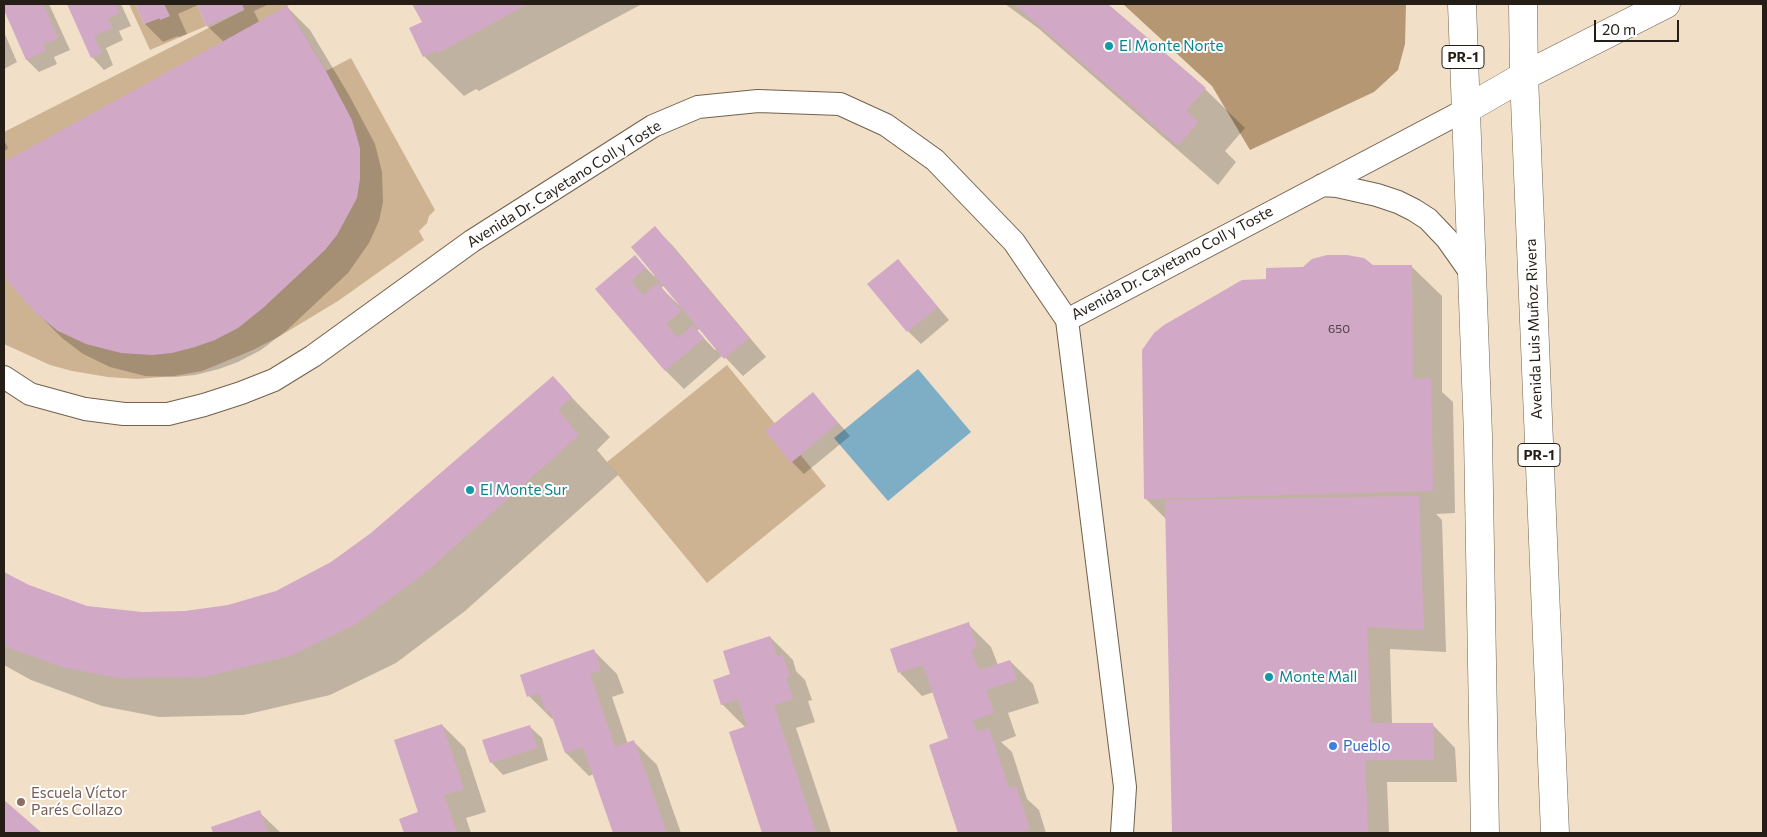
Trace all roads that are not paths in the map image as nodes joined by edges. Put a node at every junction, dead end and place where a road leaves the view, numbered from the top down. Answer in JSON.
{"nodes":[{"id":1,"x":1462,"y":4,"type":"edge"},
{"id":2,"x":1523,"y":4,"type":"edge"},
{"id":3,"x":1666,"y":4,"type":"edge"},
{"id":4,"x":1524,"y":76,"type":"junction"},
{"id":5,"x":1464,"y":110,"type":"junction"},
{"id":6,"x":1322,"y":184,"type":"junction"},
{"id":7,"x":1471,"y":273,"type":"junction"},
{"id":8,"x":1066,"y":320,"type":"junction"},
{"id":9,"x":4,"y":377,"type":"edge"},
{"id":10,"x":1122,"y":833,"type":"edge"},
{"id":11,"x":1485,"y":833,"type":"edge"},
{"id":12,"x":1554,"y":833,"type":"edge"}],
"edges":[{"from":1,"to":5,"type":"main road","number":"PR-1"},
{"from":2,"to":4,"type":"main road","name":"Avenida Luis Muñoz Rivera","number":"PR-1"},
{"from":3,"to":4,"type":"main road","name":"Avenida Dr. Cayetano Coll y Toste"},
{"from":4,"to":5,"type":"main road","name":"Avenida Dr. Cayetano Coll y Toste"},
{"from":4,"to":12,"type":"main road","name":"Avenida Luis Muñoz Rivera","number":"PR-1"},
{"from":5,"to":6,"type":"street","name":"Avenida Dr. Cayetano Coll y Toste"},
{"from":5,"to":7,"type":"main road","number":"PR-1"},
{"from":6,"to":7,"type":"street"},
{"from":6,"to":8,"type":"street","name":"Avenida Dr. Cayetano Coll y Toste"},
{"from":7,"to":11,"type":"main road","number":"PR-1"},
{"from":8,"to":9,"type":"street","name":"Avenida Dr. Cayetano Coll y Toste"},
{"from":8,"to":10,"type":"street"}]}
